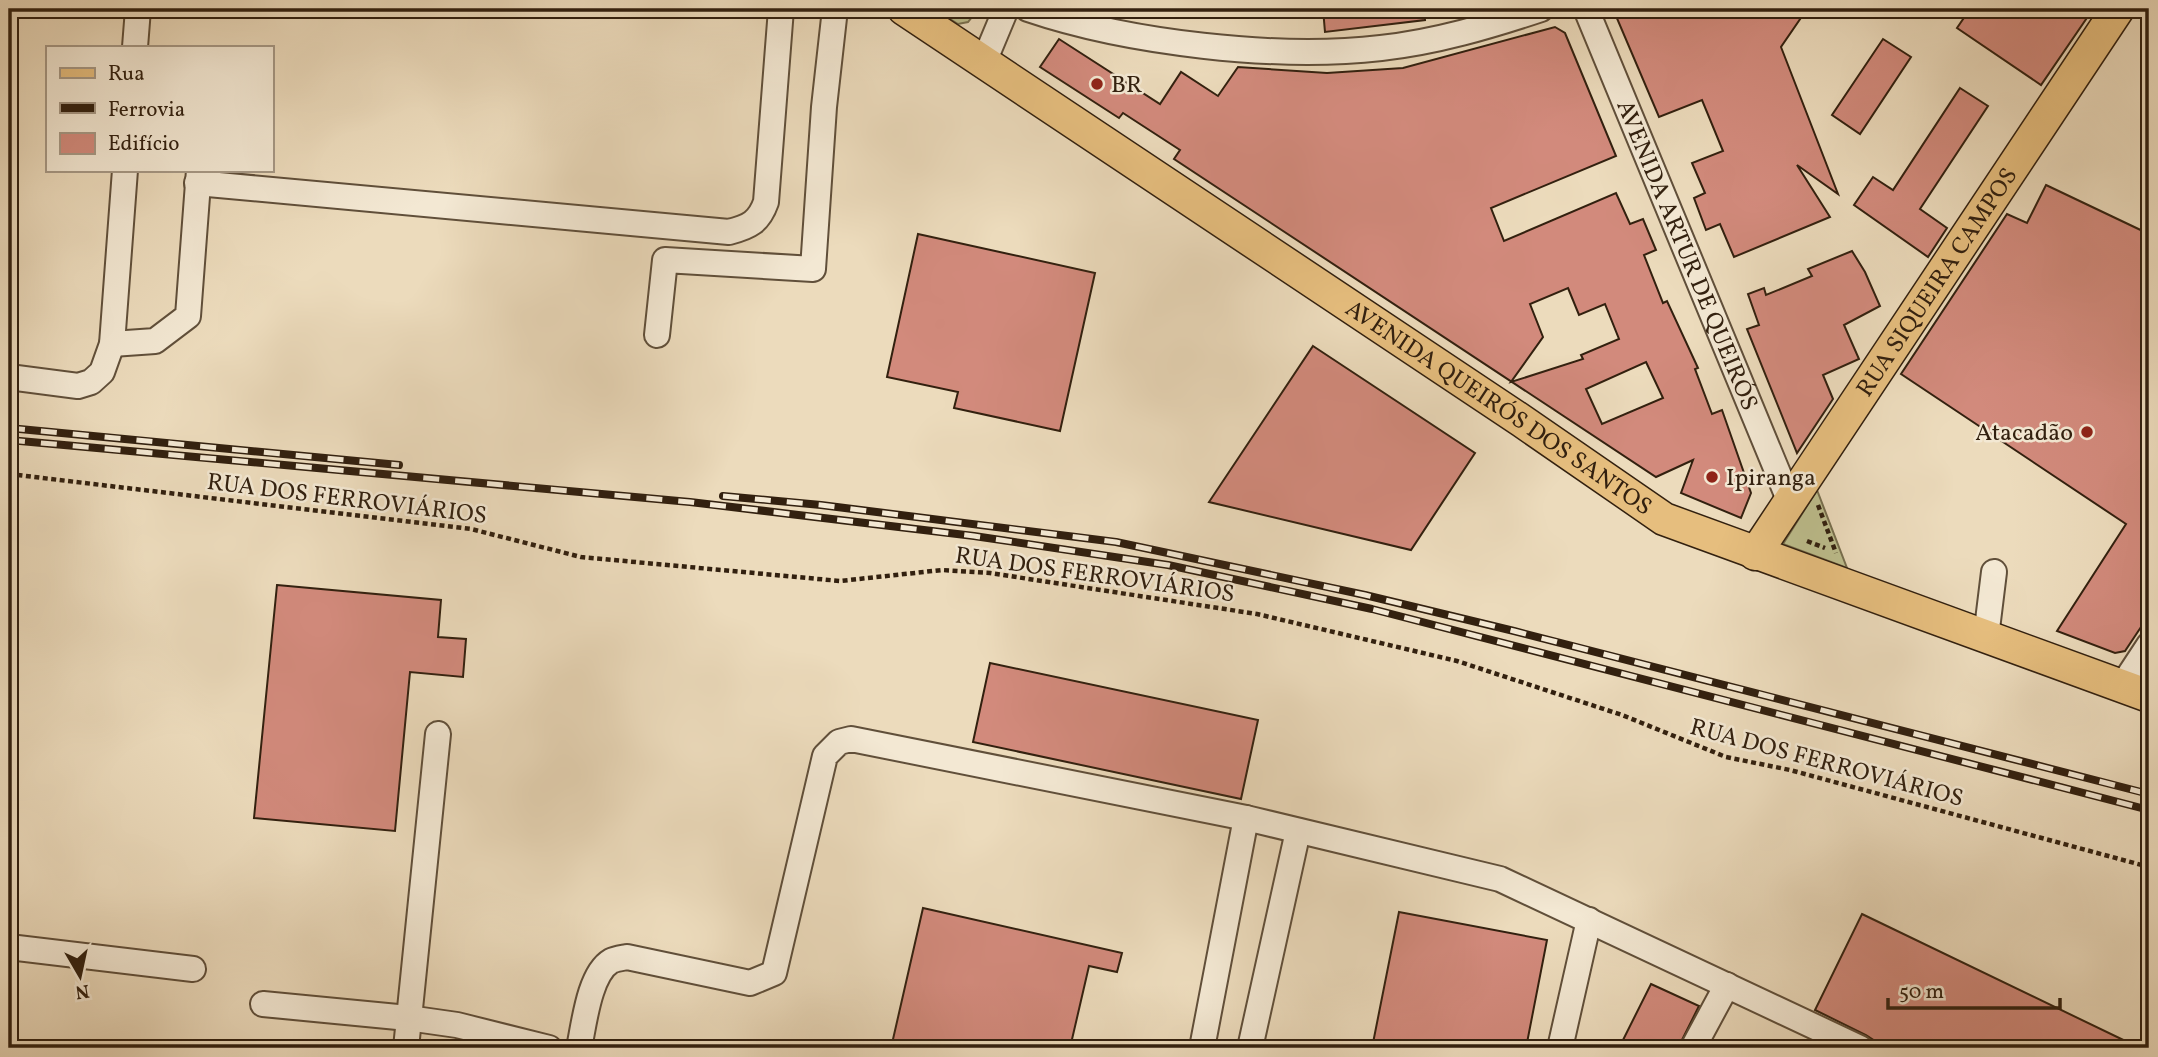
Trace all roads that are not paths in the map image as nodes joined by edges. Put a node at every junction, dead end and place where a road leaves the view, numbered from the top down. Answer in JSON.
{"nodes":[{"id":1,"x":138,"y":9,"type":"edge"},
{"id":2,"x":781,"y":9,"type":"edge"},
{"id":3,"x":835,"y":9,"type":"edge"},
{"id":4,"x":904,"y":9,"type":"edge"},
{"id":5,"x":1006,"y":9,"type":"edge"},
{"id":6,"x":1028,"y":9,"type":"edge"},
{"id":7,"x":1541,"y":9,"type":"edge"},
{"id":8,"x":1586,"y":9,"type":"edge"},
{"id":9,"x":2118,"y":9,"type":"edge"},
{"id":10,"x":135,"y":46,"type":"edge"},
{"id":11,"x":984,"y":64,"type":"junction"},
{"id":12,"x":125,"y":172,"type":"edge"},
{"id":13,"x":198,"y":176,"type":"edge"},
{"id":14,"x":657,"y":335,"type":"dead end"},
{"id":15,"x":111,"y":344,"type":"junction"},
{"id":16,"x":9,"y":377,"type":"edge"},
{"id":17,"x":1790,"y":502,"type":"junction"},
{"id":18,"x":1755,"y":554,"type":"junction"},
{"id":19,"x":1994,"y":572,"type":"dead end"},
{"id":20,"x":1986,"y":637,"type":"junction"},
{"id":21,"x":2149,"y":645,"type":"edge"},
{"id":22,"x":2136,"y":691,"type":"edge"},
{"id":23,"x":438,"y":734,"type":"dead end"},
{"id":24,"x":1246,"y":818,"type":"junction"},
{"id":25,"x":1298,"y":831,"type":"junction"},
{"id":26,"x":1590,"y":920,"type":"junction"},
{"id":27,"x":9,"y":947,"type":"edge"},
{"id":28,"x":193,"y":969,"type":"dead end"},
{"id":29,"x":1727,"y":985,"type":"junction"},
{"id":30,"x":263,"y":1004,"type":"dead end"},
{"id":31,"x":408,"y":1018,"type":"junction"},
{"id":32,"x":406,"y":1048,"type":"edge"},
{"id":33,"x":549,"y":1048,"type":"edge"},
{"id":34,"x":579,"y":1048,"type":"edge"},
{"id":35,"x":1202,"y":1048,"type":"edge"},
{"id":36,"x":1250,"y":1048,"type":"edge"},
{"id":37,"x":1560,"y":1048,"type":"edge"},
{"id":38,"x":1693,"y":1048,"type":"edge"},
{"id":39,"x":1860,"y":1048,"type":"edge"}],
"edges":[{"from":1,"to":10,"type":"street"},
{"from":2,"to":13,"type":"street"},
{"from":3,"to":14,"type":"street"},
{"from":4,"to":11,"type":"main road","name":"AVENIDA QUEIRÓS DOS SANTOS"},
{"from":5,"to":11,"type":"street"},
{"from":6,"to":7,"type":"street"},
{"from":8,"to":17,"type":"street","name":"AVENIDA ARTUR DE QUEIRÓS"},
{"from":9,"to":17,"type":"main road","name":"RUA SIQUEIRA CAMPOS"},
{"from":11,"to":18,"type":"main road","name":"AVENIDA QUEIRÓS DOS SANTOS"},
{"from":12,"to":15,"type":"street"},
{"from":13,"to":15,"type":"street"},
{"from":15,"to":16,"type":"street"},
{"from":17,"to":18,"type":"main road","name":"RUA SIQUEIRA CAMPOS"},
{"from":18,"to":20,"type":"main road","name":"AVENIDA QUEIRÓS DOS SANTOS"},
{"from":19,"to":20,"type":"street"},
{"from":20,"to":22,"type":"main road","name":"AVENIDA QUEIRÓS DOS SANTOS"},
{"from":21,"to":22,"type":"street"},
{"from":23,"to":31,"type":"street"},
{"from":24,"to":25,"type":"street"},
{"from":24,"to":34,"type":"street"},
{"from":24,"to":35,"type":"street"},
{"from":25,"to":26,"type":"street"},
{"from":25,"to":36,"type":"street"},
{"from":26,"to":29,"type":"street"},
{"from":26,"to":37,"type":"street"},
{"from":27,"to":28,"type":"street"},
{"from":29,"to":38,"type":"street"},
{"from":29,"to":39,"type":"street"},
{"from":30,"to":31,"type":"street"},
{"from":31,"to":32,"type":"street"},
{"from":31,"to":33,"type":"street"}]}
